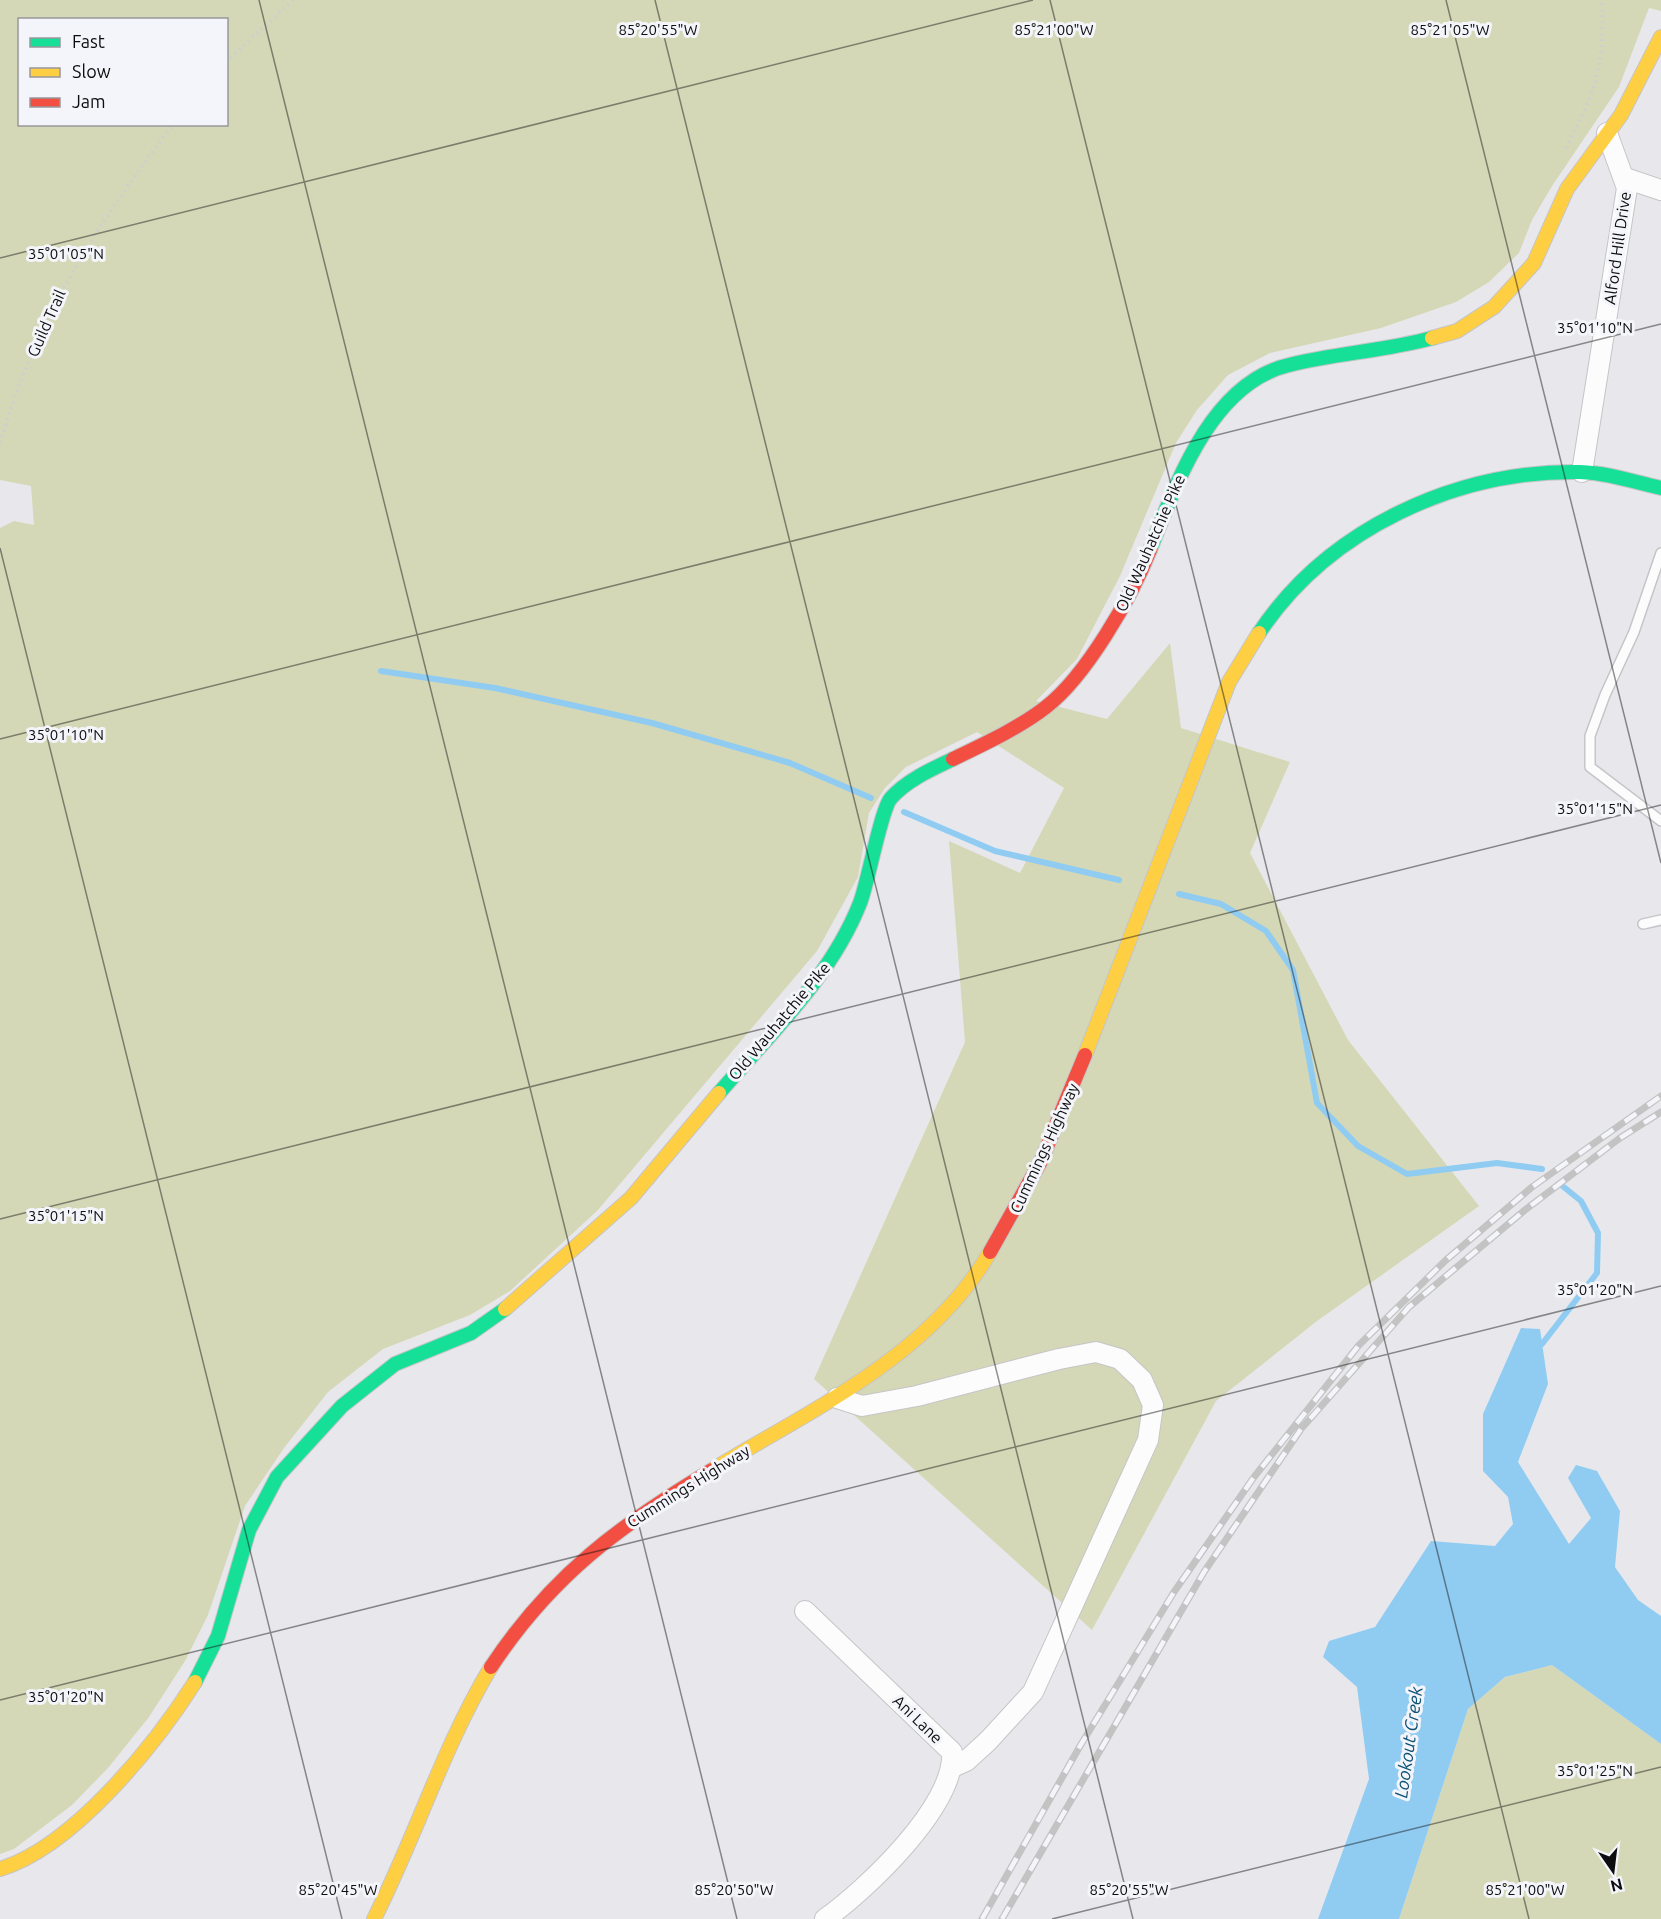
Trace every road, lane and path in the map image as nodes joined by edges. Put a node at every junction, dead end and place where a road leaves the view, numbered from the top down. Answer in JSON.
{"nodes":[{"id":1,"x":293,"y":0,"type":"edge"},
{"id":2,"x":1602,"y":0,"type":"edge"},
{"id":3,"x":1661,"y":37,"type":"edge"},
{"id":4,"x":228,"y":60,"type":"edge"},
{"id":5,"x":172,"y":126,"type":"edge"},
{"id":6,"x":1607,"y":133,"type":"junction"},
{"id":7,"x":1565,"y":151,"type":"dead end"},
{"id":8,"x":1625,"y":178,"type":"junction"},
{"id":9,"x":1661,"y":190,"type":"edge"},
{"id":10,"x":0,"y":443,"type":"edge"},
{"id":11,"x":1582,"y":472,"type":"junction"},
{"id":12,"x":1661,"y":488,"type":"edge"},
{"id":13,"x":1661,"y":554,"type":"edge"},
{"id":14,"x":1661,"y":821,"type":"edge"},
{"id":15,"x":1661,"y":920,"type":"edge"},
{"id":16,"x":1643,"y":924,"type":"dead end"},
{"id":17,"x":837,"y":1398,"type":"junction"},
{"id":18,"x":805,"y":1611,"type":"dead end"},
{"id":19,"x":953,"y":1767,"type":"junction"},
{"id":20,"x":0,"y":1869,"type":"edge"},
{"id":21,"x":374,"y":1919,"type":"edge"},
{"id":22,"x":825,"y":1919,"type":"edge"}],
"edges":[{"from":1,"to":4,"type":"path"},
{"from":2,"to":7,"type":"path"},
{"from":3,"to":6,"type":"main road","name":"Old Wauhatchie Pike"},
{"from":5,"to":10,"type":"path","name":"Guild Trail"},
{"from":6,"to":8,"type":"street","name":"Alford Hill Drive"},
{"from":6,"to":20,"type":"main road","name":"Old Wauhatchie Pike"},
{"from":8,"to":9,"type":"street"},
{"from":8,"to":11,"type":"street","name":"Alford Hill Drive"},
{"from":11,"to":12,"type":"main road","name":"Cummings Highway"},
{"from":11,"to":17,"type":"main road","name":"Cummings Highway"},
{"from":13,"to":14,"type":"lane"},
{"from":15,"to":16,"type":"lane"},
{"from":17,"to":19,"type":"street"},
{"from":17,"to":21,"type":"main road","name":"Cummings Highway"},
{"from":18,"to":19,"type":"street","name":"Ani Lane"},
{"from":19,"to":22,"type":"street"}]}
